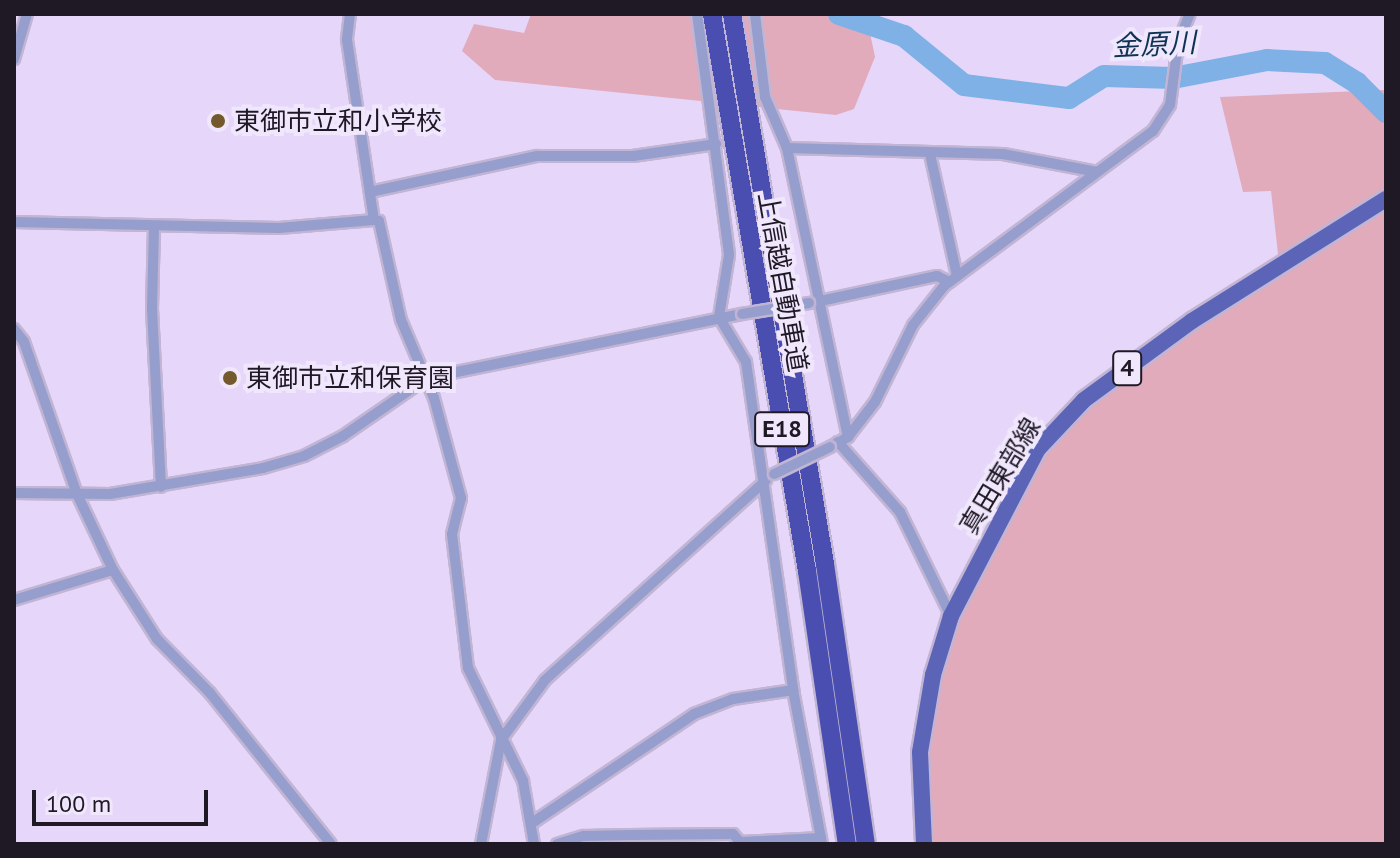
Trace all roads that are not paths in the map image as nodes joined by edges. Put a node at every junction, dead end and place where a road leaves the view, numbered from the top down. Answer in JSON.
{"nodes":[{"id":1,"x":27,"y":14,"type":"edge"},
{"id":2,"x":350,"y":14,"type":"edge"},
{"id":3,"x":697,"y":14,"type":"edge"},
{"id":4,"x":712,"y":14,"type":"edge"},
{"id":5,"x":732,"y":14,"type":"edge"},
{"id":6,"x":755,"y":14,"type":"edge"},
{"id":7,"x":1190,"y":14,"type":"edge"},
{"id":8,"x":14,"y":59,"type":"edge"},
{"id":9,"x":716,"y":144,"type":"junction"},
{"id":10,"x":787,"y":148,"type":"junction"},
{"id":11,"x":930,"y":154,"type":"junction"},
{"id":12,"x":1097,"y":172,"type":"junction"},
{"id":13,"x":370,"y":192,"type":"junction"},
{"id":14,"x":1386,"y":199,"type":"edge"},
{"id":15,"x":374,"y":220,"type":"junction"},
{"id":16,"x":14,"y":222,"type":"edge"},
{"id":17,"x":154,"y":227,"type":"junction"},
{"id":18,"x":954,"y":279,"type":"junction"},
{"id":19,"x":813,"y":302,"type":"junction"},
{"id":20,"x":719,"y":317,"type":"junction"},
{"id":21,"x":14,"y":329,"type":"edge"},
{"id":22,"x":427,"y":378,"type":"junction"},
{"id":23,"x":839,"y":442,"type":"junction"},
{"id":24,"x":761,"y":484,"type":"junction"},
{"id":25,"x":161,"y":487,"type":"junction"},
{"id":26,"x":14,"y":493,"type":"edge"},
{"id":27,"x":77,"y":494,"type":"junction"},
{"id":28,"x":113,"y":570,"type":"junction"},
{"id":29,"x":14,"y":600,"type":"edge"},
{"id":30,"x":951,"y":616,"type":"junction"},
{"id":31,"x":793,"y":690,"type":"junction"},
{"id":32,"x":501,"y":740,"type":"junction"},
{"id":33,"x":532,"y":823,"type":"junction"},
{"id":34,"x":822,"y":841,"type":"edge"},
{"id":35,"x":331,"y":844,"type":"edge"},
{"id":36,"x":481,"y":844,"type":"edge"},
{"id":37,"x":534,"y":844,"type":"edge"},
{"id":38,"x":557,"y":844,"type":"edge"},
{"id":39,"x":847,"y":844,"type":"edge"},
{"id":40,"x":866,"y":844,"type":"edge"},
{"id":41,"x":924,"y":844,"type":"edge"}],
"edges":[{"from":1,"to":8,"type":"street"},
{"from":2,"to":13,"type":"street"},
{"from":3,"to":9,"type":"street"},
{"from":4,"to":39,"type":"highway","name":"上信越自動車道","number":"E18"},
{"from":5,"to":40,"type":"highway","name":"上信越自動車道","number":"E18"},
{"from":6,"to":10,"type":"street"},
{"from":7,"to":12,"type":"street"},
{"from":9,"to":13,"type":"street"},
{"from":9,"to":20,"type":"street"},
{"from":10,"to":11,"type":"street"},
{"from":10,"to":19,"type":"street"},
{"from":11,"to":12,"type":"street"},
{"from":11,"to":18,"type":"street"},
{"from":12,"to":18,"type":"street"},
{"from":13,"to":15,"type":"street"},
{"from":14,"to":30,"type":"main road","name":"真田東部線","number":"4"},
{"from":15,"to":17,"type":"street"},
{"from":15,"to":22,"type":"street"},
{"from":16,"to":17,"type":"street"},
{"from":17,"to":25,"type":"street"},
{"from":18,"to":19,"type":"street"},
{"from":18,"to":23,"type":"street"},
{"from":19,"to":20,"type":"street","bridge":true},
{"from":19,"to":23,"type":"street"},
{"from":20,"to":22,"type":"street"},
{"from":20,"to":24,"type":"street"},
{"from":21,"to":27,"type":"street"},
{"from":22,"to":25,"type":"street"},
{"from":22,"to":32,"type":"street"},
{"from":23,"to":24,"type":"street","bridge":true},
{"from":23,"to":30,"type":"street"},
{"from":24,"to":31,"type":"street"},
{"from":24,"to":32,"type":"street"},
{"from":25,"to":27,"type":"street"},
{"from":26,"to":27,"type":"street"},
{"from":27,"to":28,"type":"street"},
{"from":28,"to":29,"type":"street"},
{"from":28,"to":35,"type":"street"},
{"from":30,"to":41,"type":"main road","name":"真田東部線","number":"4"},
{"from":31,"to":33,"type":"street"},
{"from":31,"to":34,"type":"street"},
{"from":32,"to":33,"type":"street"},
{"from":32,"to":36,"type":"street"},
{"from":33,"to":37,"type":"street"},
{"from":34,"to":38,"type":"street"}]}
